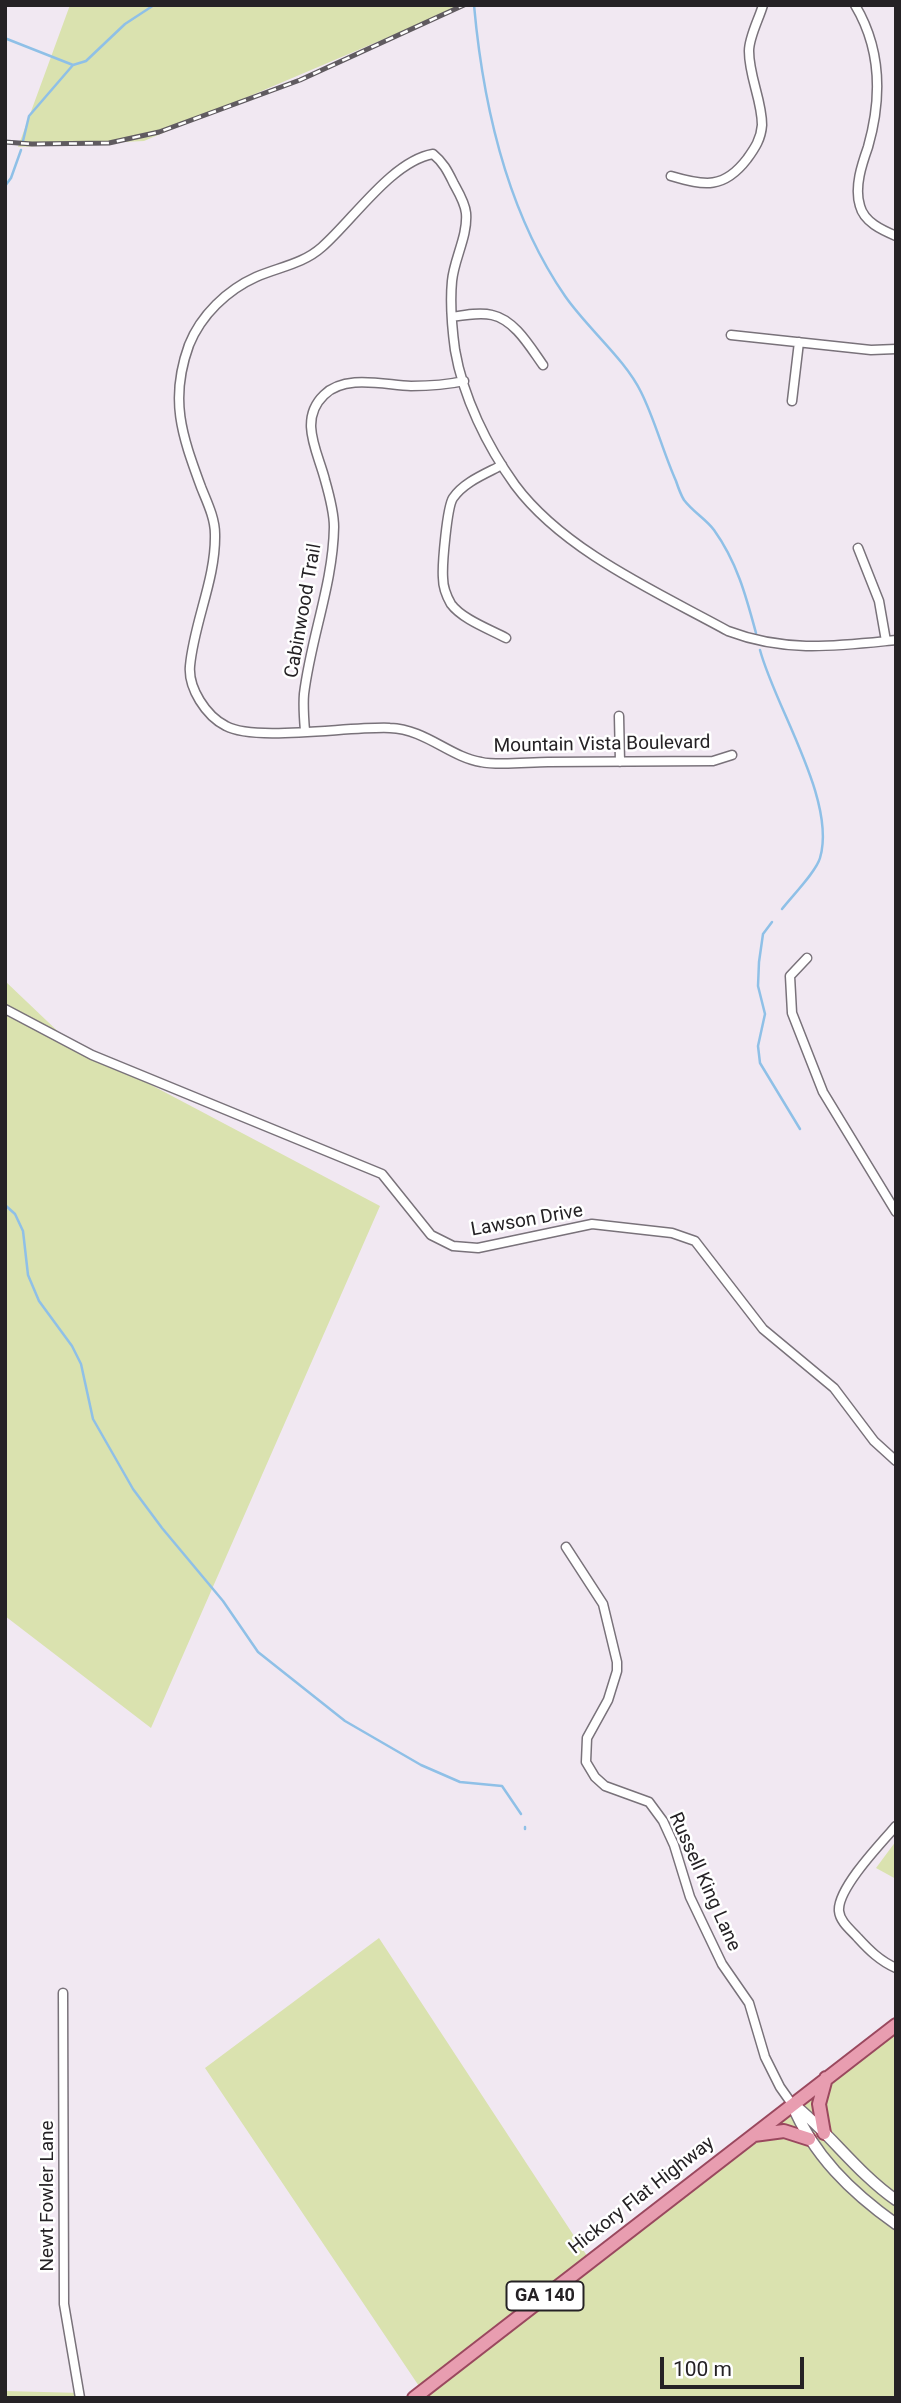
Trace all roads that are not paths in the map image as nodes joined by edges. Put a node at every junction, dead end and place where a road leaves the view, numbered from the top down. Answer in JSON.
{"nodes":[{"id":1,"x":764,"y":5,"type":"edge"},
{"id":2,"x":855,"y":5,"type":"edge"},
{"id":3,"x":671,"y":176,"type":"dead end"},
{"id":4,"x":896,"y":236,"type":"edge"},
{"id":5,"x":452,"y":317,"type":"junction"},
{"id":6,"x":731,"y":335,"type":"dead end"},
{"id":7,"x":799,"y":342,"type":"junction"},
{"id":8,"x":896,"y":349,"type":"edge"},
{"id":9,"x":543,"y":365,"type":"dead end"},
{"id":10,"x":464,"y":382,"type":"junction"},
{"id":11,"x":792,"y":401,"type":"dead end"},
{"id":12,"x":502,"y":466,"type":"junction"},
{"id":13,"x":858,"y":548,"type":"dead end"},
{"id":14,"x":506,"y":638,"type":"dead end"},
{"id":15,"x":896,"y":640,"type":"edge"},
{"id":16,"x":886,"y":641,"type":"junction"},
{"id":17,"x":619,"y":716,"type":"dead end"},
{"id":18,"x":304,"y":731,"type":"junction"},
{"id":19,"x":733,"y":755,"type":"dead end"},
{"id":20,"x":620,"y":762,"type":"junction"},
{"id":21,"x":807,"y":958,"type":"dead end"},
{"id":22,"x":5,"y":1009,"type":"edge"},
{"id":23,"x":896,"y":1212,"type":"edge"},
{"id":24,"x":896,"y":1461,"type":"edge"},
{"id":25,"x":566,"y":1547,"type":"dead end"},
{"id":26,"x":896,"y":1826,"type":"edge"},
{"id":27,"x":896,"y":1968,"type":"edge"},
{"id":28,"x":62,"y":1993,"type":"dead end"},
{"id":29,"x":896,"y":2025,"type":"edge"},
{"id":30,"x":826,"y":2078,"type":"junction"},
{"id":31,"x":792,"y":2104,"type":"junction"},
{"id":32,"x":824,"y":2133,"type":"junction"},
{"id":33,"x":751,"y":2136,"type":"junction"},
{"id":34,"x":809,"y":2139,"type":"junction"},
{"id":35,"x":896,"y":2200,"type":"edge"},
{"id":36,"x":896,"y":2224,"type":"edge"},
{"id":37,"x":80,"y":2398,"type":"edge"},
{"id":38,"x":414,"y":2398,"type":"edge"}],
"edges":[{"from":1,"to":3,"type":"street"},
{"from":2,"to":4,"type":"street"},
{"from":5,"to":9,"type":"street"},
{"from":5,"to":10,"type":"street","name":"Mountain Vista Boulevard"},
{"from":5,"to":18,"type":"street","name":"Mountain Vista Boulevard"},
{"from":6,"to":7,"type":"street"},
{"from":7,"to":8,"type":"street"},
{"from":7,"to":11,"type":"street"},
{"from":10,"to":12,"type":"street","name":"Mountain Vista Boulevard"},
{"from":10,"to":18,"type":"street","name":"Cabinwood Trail"},
{"from":12,"to":14,"type":"street"},
{"from":12,"to":16,"type":"street","name":"Mountain Vista Boulevard"},
{"from":13,"to":16,"type":"street"},
{"from":15,"to":16,"type":"street","name":"Mountain Vista Boulevard"},
{"from":17,"to":20,"type":"street"},
{"from":18,"to":20,"type":"street","name":"Mountain Vista Boulevard"},
{"from":19,"to":20,"type":"street","name":"Mountain Vista Boulevard"},
{"from":21,"to":23,"type":"street"},
{"from":22,"to":24,"type":"street","name":"Lawson Drive"},
{"from":25,"to":31,"type":"street","name":"Russell King Lane"},
{"from":26,"to":27,"type":"street"},
{"from":28,"to":37,"type":"street","name":"Newt Fowler Lane"},
{"from":29,"to":30,"type":"main road","name":"Hickory Flat Highway","number":"GA 140"},
{"from":30,"to":31,"type":"main road","name":"Hickory Flat Highway","number":"GA 140"},
{"from":30,"to":32,"type":"main road"},
{"from":31,"to":32,"type":"street"},
{"from":31,"to":33,"type":"main road","name":"Hickory Flat Highway","number":"GA 140"},
{"from":31,"to":34,"type":"street"},
{"from":32,"to":35,"type":"street"},
{"from":33,"to":34,"type":"main road"},
{"from":33,"to":38,"type":"main road","name":"Hickory Flat Highway","number":"GA 140"},
{"from":34,"to":36,"type":"street"}]}
